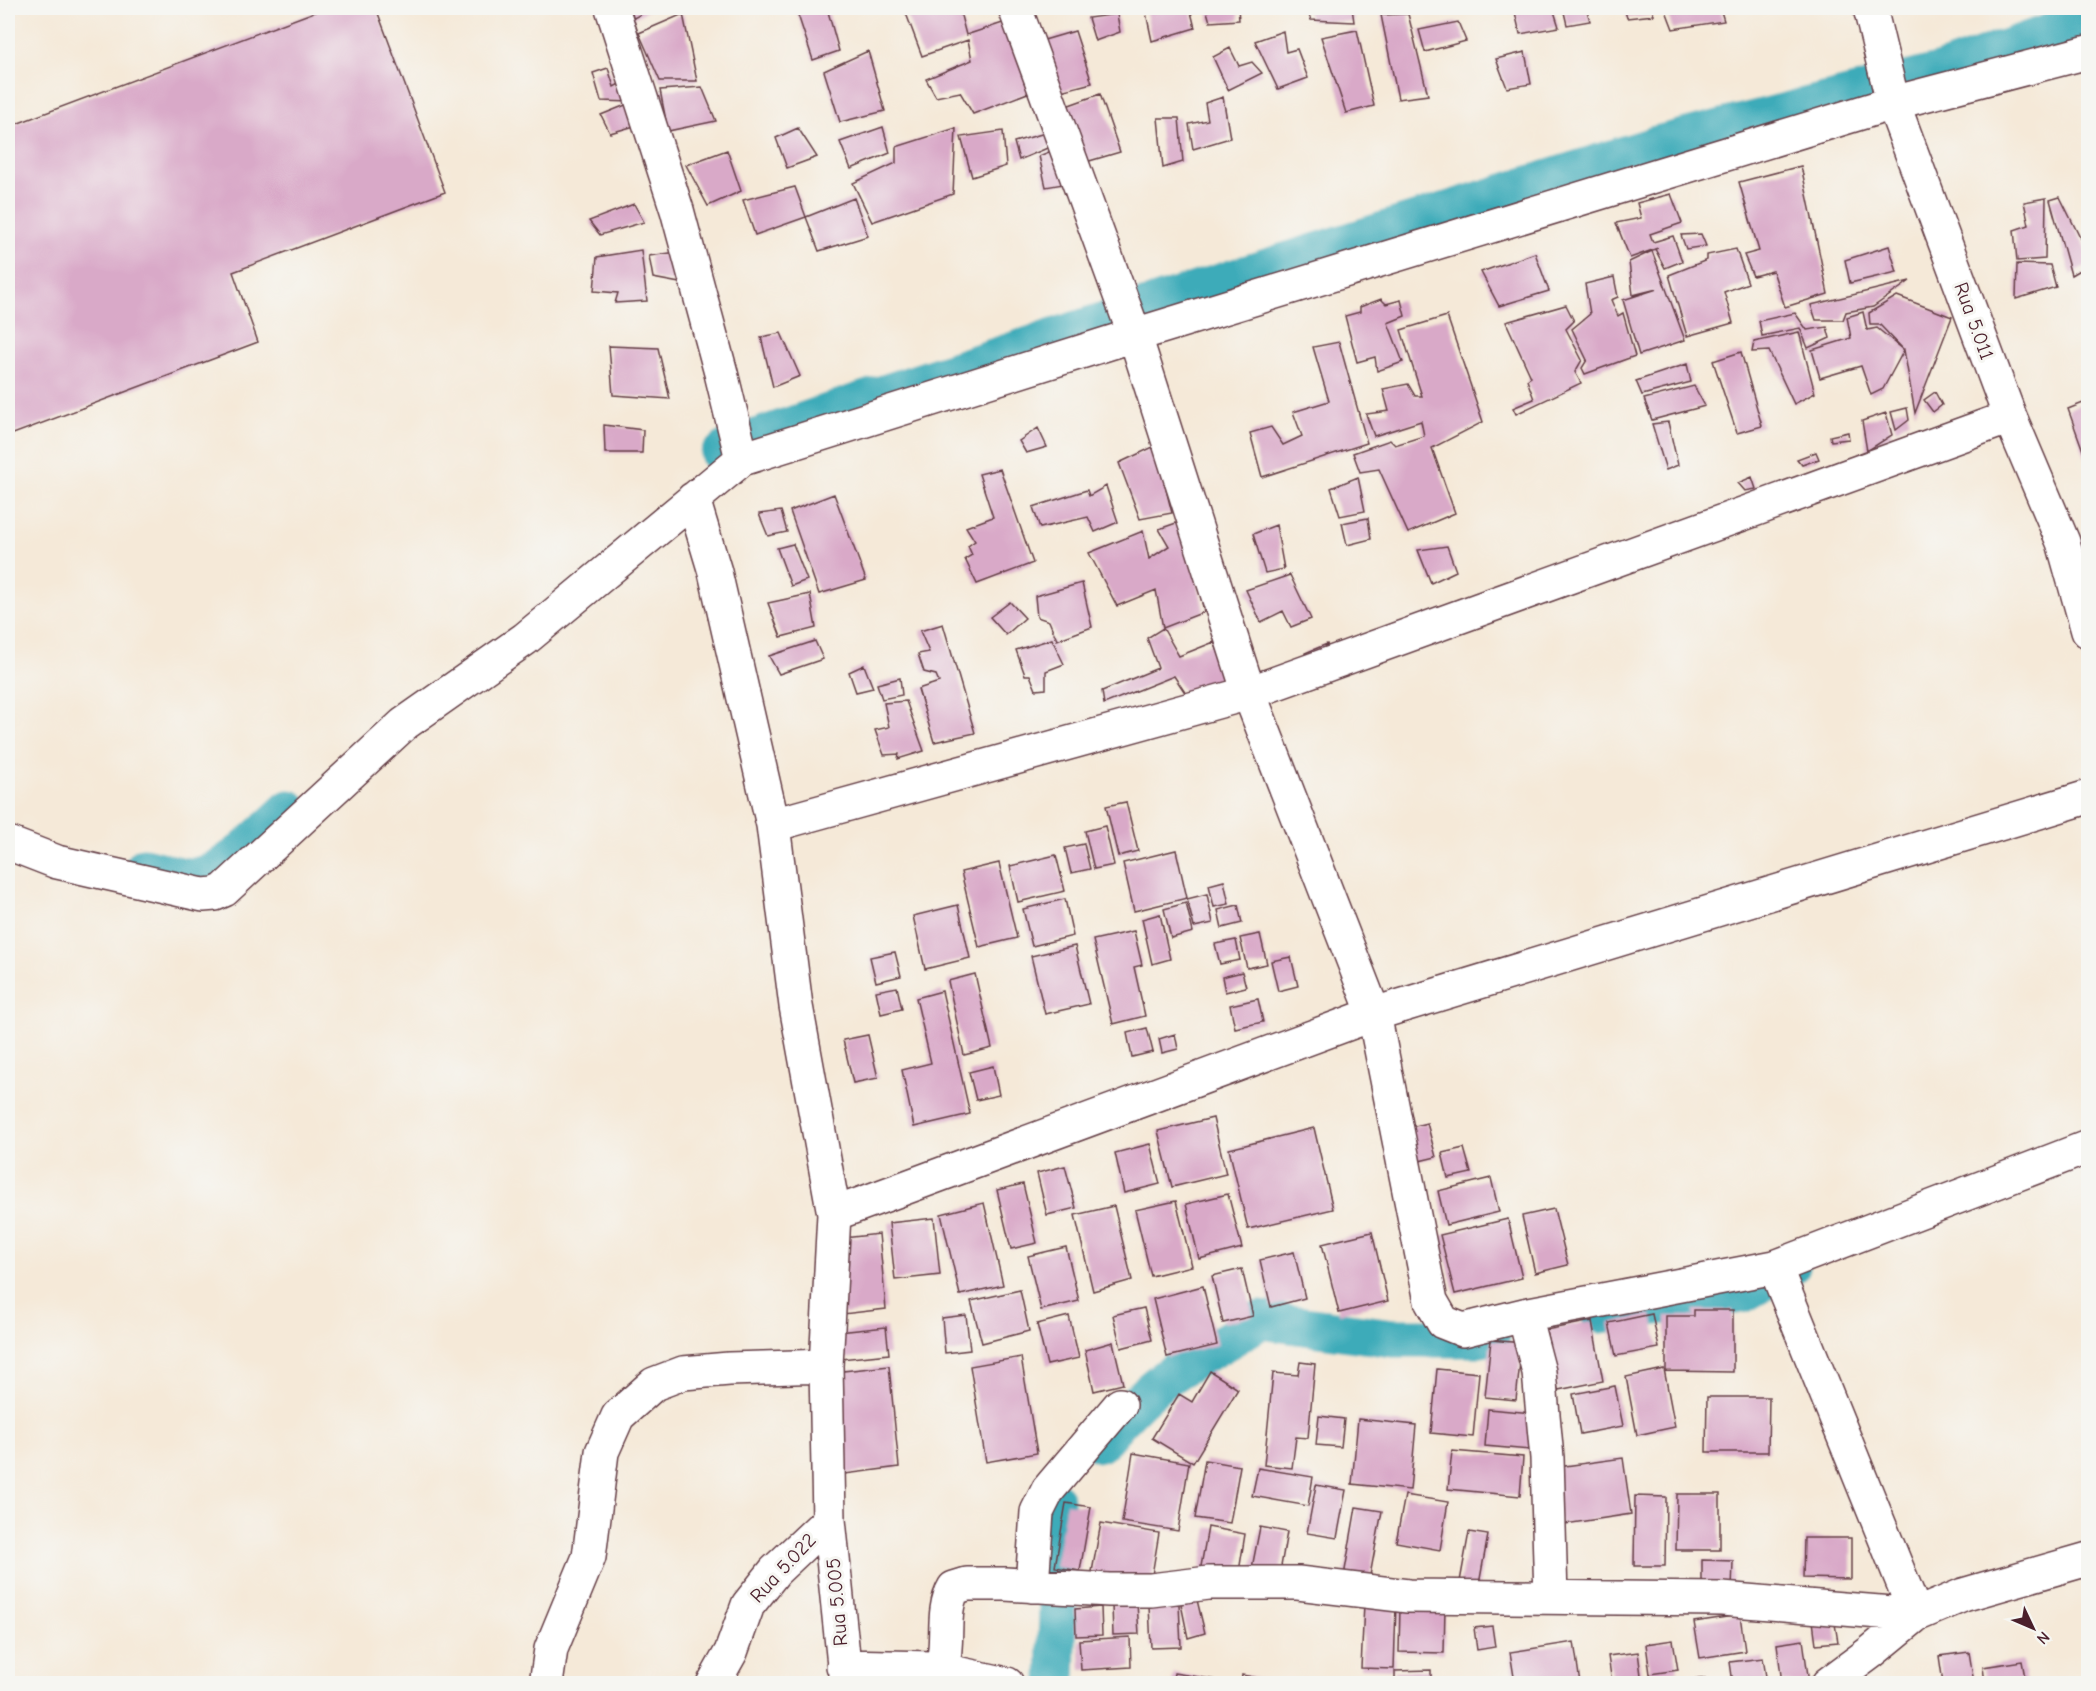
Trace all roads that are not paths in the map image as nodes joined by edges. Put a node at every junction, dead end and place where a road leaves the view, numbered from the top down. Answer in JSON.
{"nodes":[{"id":1,"x":612,"y":8,"type":"edge"},
{"id":2,"x":1015,"y":8,"type":"edge"},
{"id":3,"x":1870,"y":8,"type":"edge"},
{"id":4,"x":2088,"y":52,"type":"edge"},
{"id":5,"x":1893,"y":103,"type":"junction"},
{"id":6,"x":1135,"y":336,"type":"junction"},
{"id":7,"x":2010,"y":417,"type":"junction"},
{"id":8,"x":742,"y":459,"type":"junction"},
{"id":9,"x":693,"y":499,"type":"junction"},
{"id":10,"x":2076,"y":537,"type":"edge"},
{"id":11,"x":2088,"y":631,"type":"edge"},
{"id":12,"x":1249,"y":693,"type":"junction"},
{"id":13,"x":2088,"y":797,"type":"edge"},
{"id":14,"x":773,"y":825,"type":"junction"},
{"id":15,"x":8,"y":843,"type":"edge"},
{"id":16,"x":1374,"y":1014,"type":"junction"},
{"id":17,"x":2088,"y":1147,"type":"edge"},
{"id":18,"x":834,"y":1214,"type":"junction"},
{"id":19,"x":1775,"y":1267,"type":"junction"},
{"id":20,"x":1524,"y":1315,"type":"junction"},
{"id":21,"x":826,"y":1366,"type":"junction"},
{"id":22,"x":1120,"y":1406,"type":"dead end"},
{"id":23,"x":829,"y":1520,"type":"junction"},
{"id":24,"x":2088,"y":1559,"type":"edge"},
{"id":25,"x":1032,"y":1586,"type":"junction"},
{"id":26,"x":1551,"y":1597,"type":"junction"},
{"id":27,"x":1916,"y":1616,"type":"junction"},
{"id":28,"x":933,"y":1668,"type":"junction"},
{"id":29,"x":844,"y":1675,"type":"edge"},
{"id":30,"x":546,"y":1683,"type":"edge"},
{"id":31,"x":713,"y":1683,"type":"edge"},
{"id":32,"x":1007,"y":1683,"type":"edge"},
{"id":33,"x":1828,"y":1683,"type":"edge"}],
"edges":[{"from":1,"to":8,"type":"street"},
{"from":2,"to":6,"type":"street"},
{"from":3,"to":5,"type":"street","name":"Rua 5.011"},
{"from":4,"to":5,"type":"street"},
{"from":5,"to":6,"type":"street"},
{"from":5,"to":7,"type":"street","name":"Rua 5.011"},
{"from":6,"to":8,"type":"street"},
{"from":6,"to":12,"type":"street"},
{"from":7,"to":10,"type":"street","name":"Rua 5.011"},
{"from":7,"to":12,"type":"street"},
{"from":8,"to":9,"type":"street"},
{"from":9,"to":14,"type":"street","name":"Rua 5.005"},
{"from":9,"to":15,"type":"street"},
{"from":10,"to":11,"type":"street","name":"Rua 5.011"},
{"from":12,"to":14,"type":"street"},
{"from":12,"to":16,"type":"street"},
{"from":13,"to":16,"type":"street"},
{"from":14,"to":18,"type":"street","name":"Rua 5.005"},
{"from":16,"to":18,"type":"street"},
{"from":16,"to":20,"type":"street"},
{"from":17,"to":19,"type":"street"},
{"from":18,"to":21,"type":"street","name":"Rua 5.005"},
{"from":19,"to":20,"type":"street"},
{"from":19,"to":27,"type":"street"},
{"from":20,"to":26,"type":"street"},
{"from":21,"to":23,"type":"street","name":"Rua 5.005"},
{"from":21,"to":30,"type":"street"},
{"from":22,"to":25,"type":"street"},
{"from":23,"to":29,"type":"street","name":"Rua 5.005"},
{"from":23,"to":31,"type":"street","name":"Rua 5.022"},
{"from":24,"to":27,"type":"street"},
{"from":25,"to":26,"type":"street"},
{"from":25,"to":28,"type":"street"},
{"from":26,"to":27,"type":"street"},
{"from":27,"to":33,"type":"street"},
{"from":28,"to":29,"type":"street"},
{"from":28,"to":32,"type":"street"}]}
